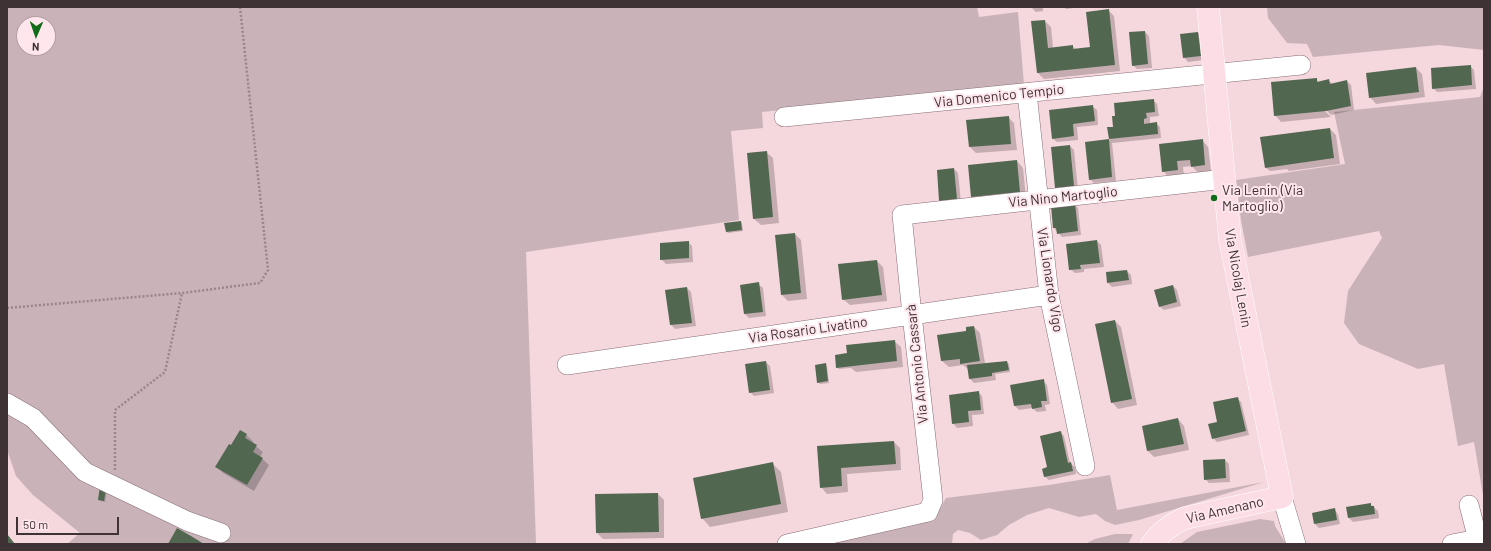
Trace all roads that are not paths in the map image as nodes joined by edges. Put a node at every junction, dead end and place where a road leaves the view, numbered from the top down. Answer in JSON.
{"nodes":[{"id":1,"x":1208,"y":7,"type":"edge"},
{"id":2,"x":1301,"y":65,"type":"dead end"},
{"id":3,"x":1213,"y":74,"type":"junction"},
{"id":4,"x":1027,"y":93,"type":"junction"},
{"id":5,"x":784,"y":117,"type":"dead end"},
{"id":6,"x":1225,"y":179,"type":"junction"},
{"id":7,"x":1038,"y":199,"type":"junction"},
{"id":8,"x":902,"y":215,"type":"joint"},
{"id":9,"x":1049,"y":295,"type":"junction"},
{"id":10,"x":912,"y":315,"type":"junction"},
{"id":11,"x":567,"y":365,"type":"dead end"},
{"id":12,"x":7,"y":403,"type":"edge"},
{"id":13,"x":1085,"y":466,"type":"dead end"},
{"id":14,"x":1282,"y":497,"type":"junction"},
{"id":15,"x":1469,"y":505,"type":"dead end"},
{"id":16,"x":221,"y":533,"type":"dead end"},
{"id":17,"x":1479,"y":542,"type":"edge"},
{"id":18,"x":787,"y":544,"type":"edge"},
{"id":19,"x":1152,"y":544,"type":"edge"},
{"id":20,"x":1296,"y":544,"type":"edge"},
{"id":21,"x":1452,"y":544,"type":"edge"}],
"edges":[{"from":1,"to":3,"type":"main road","name":"Via Nicolaj Lenin"},
{"from":2,"to":3,"type":"street","name":"Via Domenico Tempio"},
{"from":3,"to":4,"type":"street","name":"Via Domenico Tempio"},
{"from":3,"to":6,"type":"main road","name":"Via Nicolaj Lenin"},
{"from":4,"to":5,"type":"street","name":"Via Domenico Tempio"},
{"from":4,"to":7,"type":"street","name":"Via Lionardo Vigo"},
{"from":6,"to":7,"type":"street","name":"Via Nino Martoglio"},
{"from":6,"to":14,"type":"main road","name":"Via Nicolaj Lenin"},
{"from":7,"to":8,"type":"street","name":"Via Nino Martoglio"},
{"from":7,"to":9,"type":"street","name":"Via Lionardo Vigo"},
{"from":8,"to":10,"type":"street","name":"Via Antonio Cassarà"},
{"from":9,"to":10,"type":"street","name":"Via Rosario Livatino"},
{"from":9,"to":13,"type":"street","name":"Via Lionardo Vigo"},
{"from":10,"to":11,"type":"street","name":"Via Rosario Livatino"},
{"from":10,"to":18,"type":"street","name":"Via Antonio Cassarà"},
{"from":12,"to":16,"type":"street"},
{"from":14,"to":19,"type":"main road","name":"Via Amenano"},
{"from":14,"to":20,"type":"street","name":"Via Nicolaj Lenin"},
{"from":15,"to":17,"type":"street"},
{"from":17,"to":21,"type":"street"}]}
